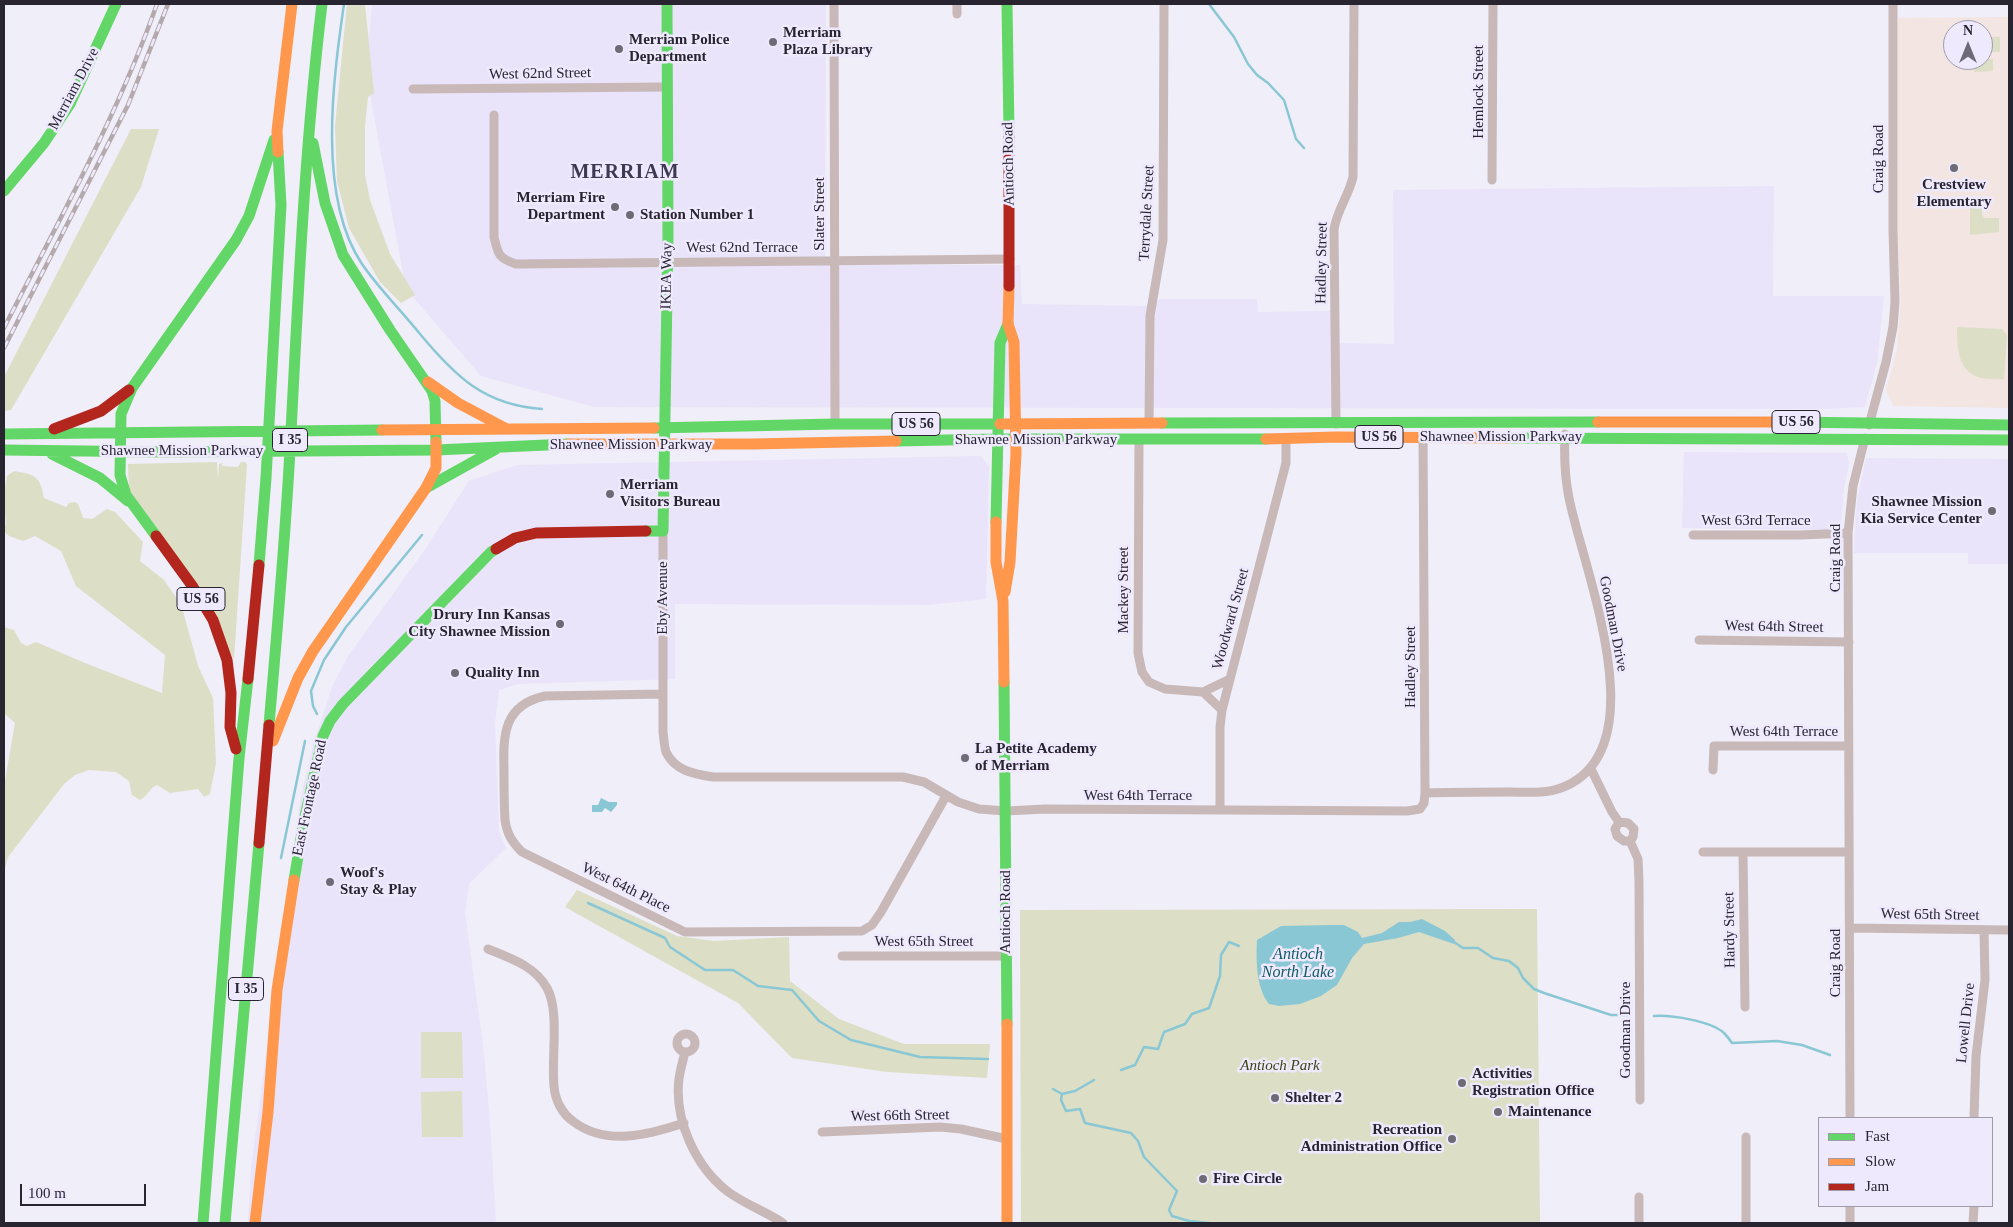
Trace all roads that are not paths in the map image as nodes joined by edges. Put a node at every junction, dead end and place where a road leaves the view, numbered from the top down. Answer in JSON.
{"nodes":[{"id":1,"x":116,"y":4,"type":"edge"},
{"id":2,"x":292,"y":4,"type":"edge"},
{"id":3,"x":322,"y":4,"type":"edge"},
{"id":4,"x":667,"y":4,"type":"edge"},
{"id":5,"x":834,"y":4,"type":"edge"},
{"id":6,"x":957,"y":4,"type":"edge"},
{"id":7,"x":1007,"y":4,"type":"edge"},
{"id":8,"x":1164,"y":4,"type":"edge"},
{"id":9,"x":1354,"y":4,"type":"edge"},
{"id":10,"x":1493,"y":4,"type":"edge"},
{"id":11,"x":1893,"y":4,"type":"edge"},
{"id":12,"x":958,"y":14,"type":"dead end"},
{"id":13,"x":667,"y":87,"type":"junction"},
{"id":14,"x":413,"y":89,"type":"dead end"},
{"id":15,"x":494,"y":115,"type":"dead end"},
{"id":16,"x":309,"y":125,"type":"junction"},
{"id":17,"x":277,"y":131,"type":"junction"},
{"id":18,"x":1492,"y":180,"type":"dead end"},
{"id":19,"x":4,"y":191,"type":"edge"},
{"id":20,"x":1010,"y":259,"type":"junction"},
{"id":21,"x":833,"y":261,"type":"junction"},
{"id":22,"x":667,"y":262,"type":"junction"},
{"id":23,"x":1008,"y":324,"type":"junction"},
{"id":24,"x":424,"y":379,"type":"junction"},
{"id":25,"x":132,"y":388,"type":"junction"},
{"id":26,"x":1422,"y":421,"type":"junction"},
{"id":27,"x":1565,"y":421,"type":"junction"},
{"id":28,"x":1336,"y":422,"type":"junction"},
{"id":29,"x":997,"y":423,"type":"junction"},
{"id":30,"x":1015,"y":423,"type":"junction"},
{"id":31,"x":1149,"y":423,"type":"junction"},
{"id":32,"x":1871,"y":423,"type":"junction"},
{"id":33,"x":835,"y":424,"type":"junction"},
{"id":34,"x":2009,"y":425,"type":"edge"},
{"id":35,"x":665,"y":428,"type":"junction"},
{"id":36,"x":507,"y":429,"type":"junction"},
{"id":37,"x":436,"y":430,"type":"junction"},
{"id":38,"x":42,"y":433,"type":"junction"},
{"id":39,"x":120,"y":433,"type":"junction"},
{"id":40,"x":4,"y":434,"type":"edge"},
{"id":41,"x":1423,"y":436,"type":"junction"},
{"id":42,"x":1336,"y":437,"type":"junction"},
{"id":43,"x":1564,"y":437,"type":"junction"},
{"id":44,"x":1286,"y":438,"type":"junction"},
{"id":45,"x":996,"y":439,"type":"junction"},
{"id":46,"x":1016,"y":439,"type":"junction"},
{"id":47,"x":1864,"y":439,"type":"junction"},
{"id":48,"x":1139,"y":440,"type":"junction"},
{"id":49,"x":2009,"y":440,"type":"edge"},
{"id":50,"x":780,"y":443,"type":"junction"},
{"id":51,"x":665,"y":444,"type":"junction"},
{"id":52,"x":498,"y":448,"type":"junction"},
{"id":53,"x":4,"y":450,"type":"edge"},
{"id":54,"x":45,"y":450,"type":"junction"},
{"id":55,"x":436,"y":450,"type":"junction"},
{"id":56,"x":120,"y":451,"type":"junction"},
{"id":57,"x":426,"y":488,"type":"junction"},
{"id":58,"x":136,"y":508,"type":"junction"},
{"id":59,"x":663,"y":531,"type":"junction"},
{"id":60,"x":1848,"y":533,"type":"junction"},
{"id":61,"x":1693,"y":535,"type":"dead end"},
{"id":62,"x":1003,"y":601,"type":"junction"},
{"id":63,"x":1699,"y":640,"type":"dead end"},
{"id":64,"x":1849,"y":642,"type":"junction"},
{"id":65,"x":1230,"y":679,"type":"junction"},
{"id":66,"x":1203,"y":692,"type":"junction"},
{"id":67,"x":662,"y":694,"type":"junction"},
{"id":68,"x":1222,"y":710,"type":"junction"},
{"id":69,"x":1848,"y":746,"type":"junction"},
{"id":70,"x":267,"y":754,"type":"junction"},
{"id":71,"x":239,"y":758,"type":"junction"},
{"id":72,"x":677,"y":765,"type":"joint"},
{"id":73,"x":1591,"y":768,"type":"junction"},
{"id":74,"x":1713,"y":770,"type":"dead end"},
{"id":75,"x":1425,"y":793,"type":"junction"},
{"id":76,"x":946,"y":796,"type":"junction"},
{"id":77,"x":1220,"y":809,"type":"junction"},
{"id":78,"x":1006,"y":811,"type":"junction"},
{"id":79,"x":1619,"y":822,"type":"junction"},
{"id":80,"x":1630,"y":841,"type":"junction"},
{"id":81,"x":1702,"y":852,"type":"dead end"},
{"id":82,"x":1743,"y":852,"type":"junction"},
{"id":83,"x":1849,"y":852,"type":"junction"},
{"id":84,"x":1850,"y":928,"type":"junction"},
{"id":85,"x":1984,"y":930,"type":"junction"},
{"id":86,"x":2009,"y":930,"type":"edge"},
{"id":87,"x":488,"y":949,"type":"dead end"},
{"id":88,"x":842,"y":956,"type":"dead end"},
{"id":89,"x":1005,"y":956,"type":"junction"},
{"id":90,"x":1745,"y":1007,"type":"dead end"},
{"id":91,"x":685,"y":1052,"type":"dead end"},
{"id":92,"x":1640,"y":1100,"type":"dead end"},
{"id":93,"x":1850,"y":1117,"type":"edge"},
{"id":94,"x":1974,"y":1117,"type":"edge"},
{"id":95,"x":684,"y":1123,"type":"junction"},
{"id":96,"x":822,"y":1132,"type":"dead end"},
{"id":97,"x":1746,"y":1137,"type":"dead end"},
{"id":98,"x":1007,"y":1139,"type":"junction"},
{"id":99,"x":206,"y":1184,"type":"junction"},
{"id":100,"x":1639,"y":1197,"type":"dead end"},
{"id":101,"x":1850,"y":1207,"type":"edge"},
{"id":102,"x":1974,"y":1207,"type":"edge"},
{"id":103,"x":191,"y":1223,"type":"edge"},
{"id":104,"x":203,"y":1223,"type":"edge"},
{"id":105,"x":225,"y":1223,"type":"edge"},
{"id":106,"x":255,"y":1223,"type":"edge"},
{"id":107,"x":783,"y":1223,"type":"edge"},
{"id":108,"x":1007,"y":1223,"type":"edge"},
{"id":109,"x":1639,"y":1223,"type":"edge"},
{"id":110,"x":1746,"y":1223,"type":"edge"},
{"id":111,"x":1850,"y":1223,"type":"edge"},
{"id":112,"x":1974,"y":1223,"type":"edge"}],
"edges":[{"from":1,"to":19,"type":"main road","name":"Merriam Drive"},
{"from":2,"to":17,"type":"main road","number":"I 35"},
{"from":3,"to":16,"type":"main road","number":"I 35"},
{"from":4,"to":13,"type":"main road","name":"IKEA Way"},
{"from":5,"to":21,"type":"street","name":"Slater Street"},
{"from":6,"to":12,"type":"street"},
{"from":7,"to":20,"type":"main road","name":"Antioch Road"},
{"from":8,"to":31,"type":"street","name":"Terrydale Street"},
{"from":9,"to":28,"type":"street","name":"Hadley Street"},
{"from":10,"to":18,"type":"street","name":"Hemlock Street"},
{"from":11,"to":32,"type":"street","name":"Craig Road"},
{"from":13,"to":14,"type":"street","name":"West 62nd Street"},
{"from":13,"to":22,"type":"main road","name":"IKEA Way"},
{"from":15,"to":22,"type":"street","name":"West 62nd Terrace"},
{"from":16,"to":24,"type":"main road"},
{"from":16,"to":70,"type":"main road","number":"I 35"},
{"from":17,"to":25,"type":"main road"},
{"from":17,"to":71,"type":"main road","number":"I 35"},
{"from":20,"to":21,"type":"street","name":"West 62nd Terrace"},
{"from":20,"to":23,"type":"main road","name":"Antioch Road"},
{"from":21,"to":22,"type":"street","name":"West 62nd Terrace"},
{"from":21,"to":33,"type":"street","name":"Slater Street"},
{"from":22,"to":35,"type":"main road","name":"IKEA Way"},
{"from":23,"to":29,"type":"main road","name":"Antioch Road"},
{"from":23,"to":30,"type":"main road","name":"Antioch Road"},
{"from":24,"to":36,"type":"main road"},
{"from":24,"to":37,"type":"main road"},
{"from":25,"to":38,"type":"main road"},
{"from":25,"to":39,"type":"main road"},
{"from":26,"to":27,"type":"main road","name":"Shawnee Mission Parkway","number":"US 56"},
{"from":26,"to":28,"type":"main road","name":"Shawnee Mission Parkway","number":"US 56"},
{"from":26,"to":41,"type":"street","name":"Hadley Street"},
{"from":27,"to":32,"type":"main road","name":"Shawnee Mission Parkway","number":"US 56"},
{"from":27,"to":43,"type":"street","name":"Goodman Drive"},
{"from":28,"to":31,"type":"main road","name":"Shawnee Mission Parkway","number":"US 56"},
{"from":28,"to":42,"type":"street","name":"Hadley Street"},
{"from":29,"to":30,"type":"main road","name":"Shawnee Mission Parkway","number":"US 56"},
{"from":29,"to":33,"type":"main road","name":"Shawnee Mission Parkway","number":"US 56"},
{"from":29,"to":45,"type":"main road","name":"Antioch Road"},
{"from":30,"to":31,"type":"main road","name":"Shawnee Mission Parkway","number":"US 56"},
{"from":30,"to":46,"type":"main road","name":"Antioch Road"},
{"from":32,"to":34,"type":"main road","name":"Shawnee Mission Parkway","number":"US 56"},
{"from":32,"to":47,"type":"street","name":"Craig Road"},
{"from":33,"to":35,"type":"main road","name":"Shawnee Mission Parkway","number":"US 56"},
{"from":33,"to":50,"type":"main road"},
{"from":35,"to":36,"type":"main road","name":"Shawnee Mission Parkway","number":"US 56"},
{"from":35,"to":51,"type":"main road","name":"Eby Avenue"},
{"from":36,"to":37,"type":"main road","name":"Shawnee Mission Parkway","number":"US 56"},
{"from":37,"to":39,"type":"main road","name":"Shawnee Mission Parkway","number":"US 56"},
{"from":37,"to":55,"type":"main road"},
{"from":38,"to":39,"type":"main road","name":"Shawnee Mission Parkway"},
{"from":38,"to":40,"type":"main road","name":"Shawnee Mission Parkway"},
{"from":39,"to":56,"type":"main road","number":"US 56"},
{"from":41,"to":42,"type":"main road","name":"Shawnee Mission Parkway","number":"US 56"},
{"from":41,"to":43,"type":"main road","name":"Shawnee Mission Parkway","number":"US 56"},
{"from":41,"to":75,"type":"street","name":"Hadley Street"},
{"from":42,"to":44,"type":"main road","name":"Shawnee Mission Parkway","number":"US 56"},
{"from":43,"to":47,"type":"main road","name":"Shawnee Mission Parkway","number":"US 56"},
{"from":43,"to":73,"type":"street","name":"Goodman Drive"},
{"from":44,"to":48,"type":"main road","name":"Shawnee Mission Parkway","number":"US 56"},
{"from":44,"to":65,"type":"street","name":"Woodward Street"},
{"from":45,"to":46,"type":"main road","name":"Shawnee Mission Parkway","number":"US 56"},
{"from":45,"to":50,"type":"main road","name":"Shawnee Mission Parkway","number":"US 56"},
{"from":45,"to":62,"type":"main road","name":"Antioch Road"},
{"from":46,"to":48,"type":"main road","name":"Shawnee Mission Parkway","number":"US 56"},
{"from":46,"to":62,"type":"main road","name":"Antioch Road"},
{"from":47,"to":49,"type":"main road","name":"Shawnee Mission Parkway","number":"US 56"},
{"from":47,"to":60,"type":"street","name":"Craig Road"},
{"from":48,"to":66,"type":"street","name":"Mackey Street"},
{"from":50,"to":51,"type":"main road","name":"Shawnee Mission Parkway","number":"US 56"},
{"from":51,"to":52,"type":"main road","name":"Shawnee Mission Parkway","number":"US 56"},
{"from":51,"to":59,"type":"main road","name":"Eby Avenue"},
{"from":52,"to":55,"type":"main road","name":"Shawnee Mission Parkway"},
{"from":52,"to":57,"type":"main road","number":"US 56"},
{"from":53,"to":54,"type":"main road","name":"Shawnee Mission Parkway"},
{"from":54,"to":56,"type":"main road","name":"Shawnee Mission Parkway"},
{"from":54,"to":58,"type":"main road"},
{"from":55,"to":56,"type":"main road","name":"Shawnee Mission Parkway"},
{"from":55,"to":57,"type":"main road"},
{"from":56,"to":58,"type":"main road","number":"US 56"},
{"from":57,"to":70,"type":"main road","number":"US 56"},
{"from":58,"to":71,"type":"main road","number":"US 56"},
{"from":59,"to":67,"type":"street","name":"Eby Avenue"},
{"from":59,"to":106,"type":"main road","name":"East Frontage Road"},
{"from":60,"to":61,"type":"street","name":"West 63rd Terrace"},
{"from":60,"to":64,"type":"street","name":"Craig Road"},
{"from":62,"to":78,"type":"main road","name":"Antioch Road"},
{"from":63,"to":64,"type":"street","name":"West 64th Street"},
{"from":64,"to":69,"type":"street","name":"Craig Road"},
{"from":65,"to":66,"type":"street"},
{"from":65,"to":68,"type":"street","name":"Woodward Street"},
{"from":66,"to":68,"type":"street"},
{"from":67,"to":72,"type":"street","name":"Eby Avenue"},
{"from":67,"to":76,"type":"street","name":"West 64th Place"},
{"from":68,"to":77,"type":"street","name":"Woodward Street"},
{"from":69,"to":74,"type":"street","name":"West 64th Terrace"},
{"from":69,"to":83,"type":"street","name":"Craig Road"},
{"from":70,"to":105,"type":"main road","number":"I 35"},
{"from":71,"to":99,"type":"main road","number":"I 35"},
{"from":72,"to":76,"type":"street","name":"West 64th Terrace"},
{"from":73,"to":75,"type":"street"},
{"from":73,"to":79,"type":"street","name":"Goodman Drive"},
{"from":75,"to":77,"type":"street","name":"West 64th Terrace"},
{"from":76,"to":78,"type":"street","name":"West 64th Terrace"},
{"from":77,"to":78,"type":"street","name":"West 64th Terrace"},
{"from":78,"to":89,"type":"main road","name":"Antioch Road"},
{"from":79,"to":80,"type":"street","name":"Goodman Drive"},
{"from":79,"to":80,"type":"street","name":"Goodman Drive"},
{"from":80,"to":92,"type":"street","name":"Goodman Drive"},
{"from":81,"to":82,"type":"street"},
{"from":82,"to":83,"type":"street"},
{"from":82,"to":90,"type":"street","name":"Hardy Street"},
{"from":83,"to":84,"type":"street","name":"Craig Road"},
{"from":84,"to":85,"type":"street","name":"West 65th Street"},
{"from":84,"to":93,"type":"street","name":"Craig Road"},
{"from":85,"to":86,"type":"street","name":"West 65th Street"},
{"from":85,"to":94,"type":"street","name":"Lowell Drive"},
{"from":87,"to":95,"type":"street"},
{"from":88,"to":89,"type":"street","name":"West 65th Street"},
{"from":89,"to":98,"type":"main road","name":"Antioch Road"},
{"from":91,"to":95,"type":"street"},
{"from":95,"to":107,"type":"street"},
{"from":96,"to":98,"type":"street","name":"West 66th Street"},
{"from":97,"to":110,"type":"street"},
{"from":98,"to":108,"type":"main road","name":"Antioch Road"},
{"from":99,"to":103,"type":"main road"},
{"from":99,"to":104,"type":"main road","number":"I 35"},
{"from":100,"to":109,"type":"street"},
{"from":101,"to":111,"type":"street"},
{"from":102,"to":112,"type":"street"}]}
